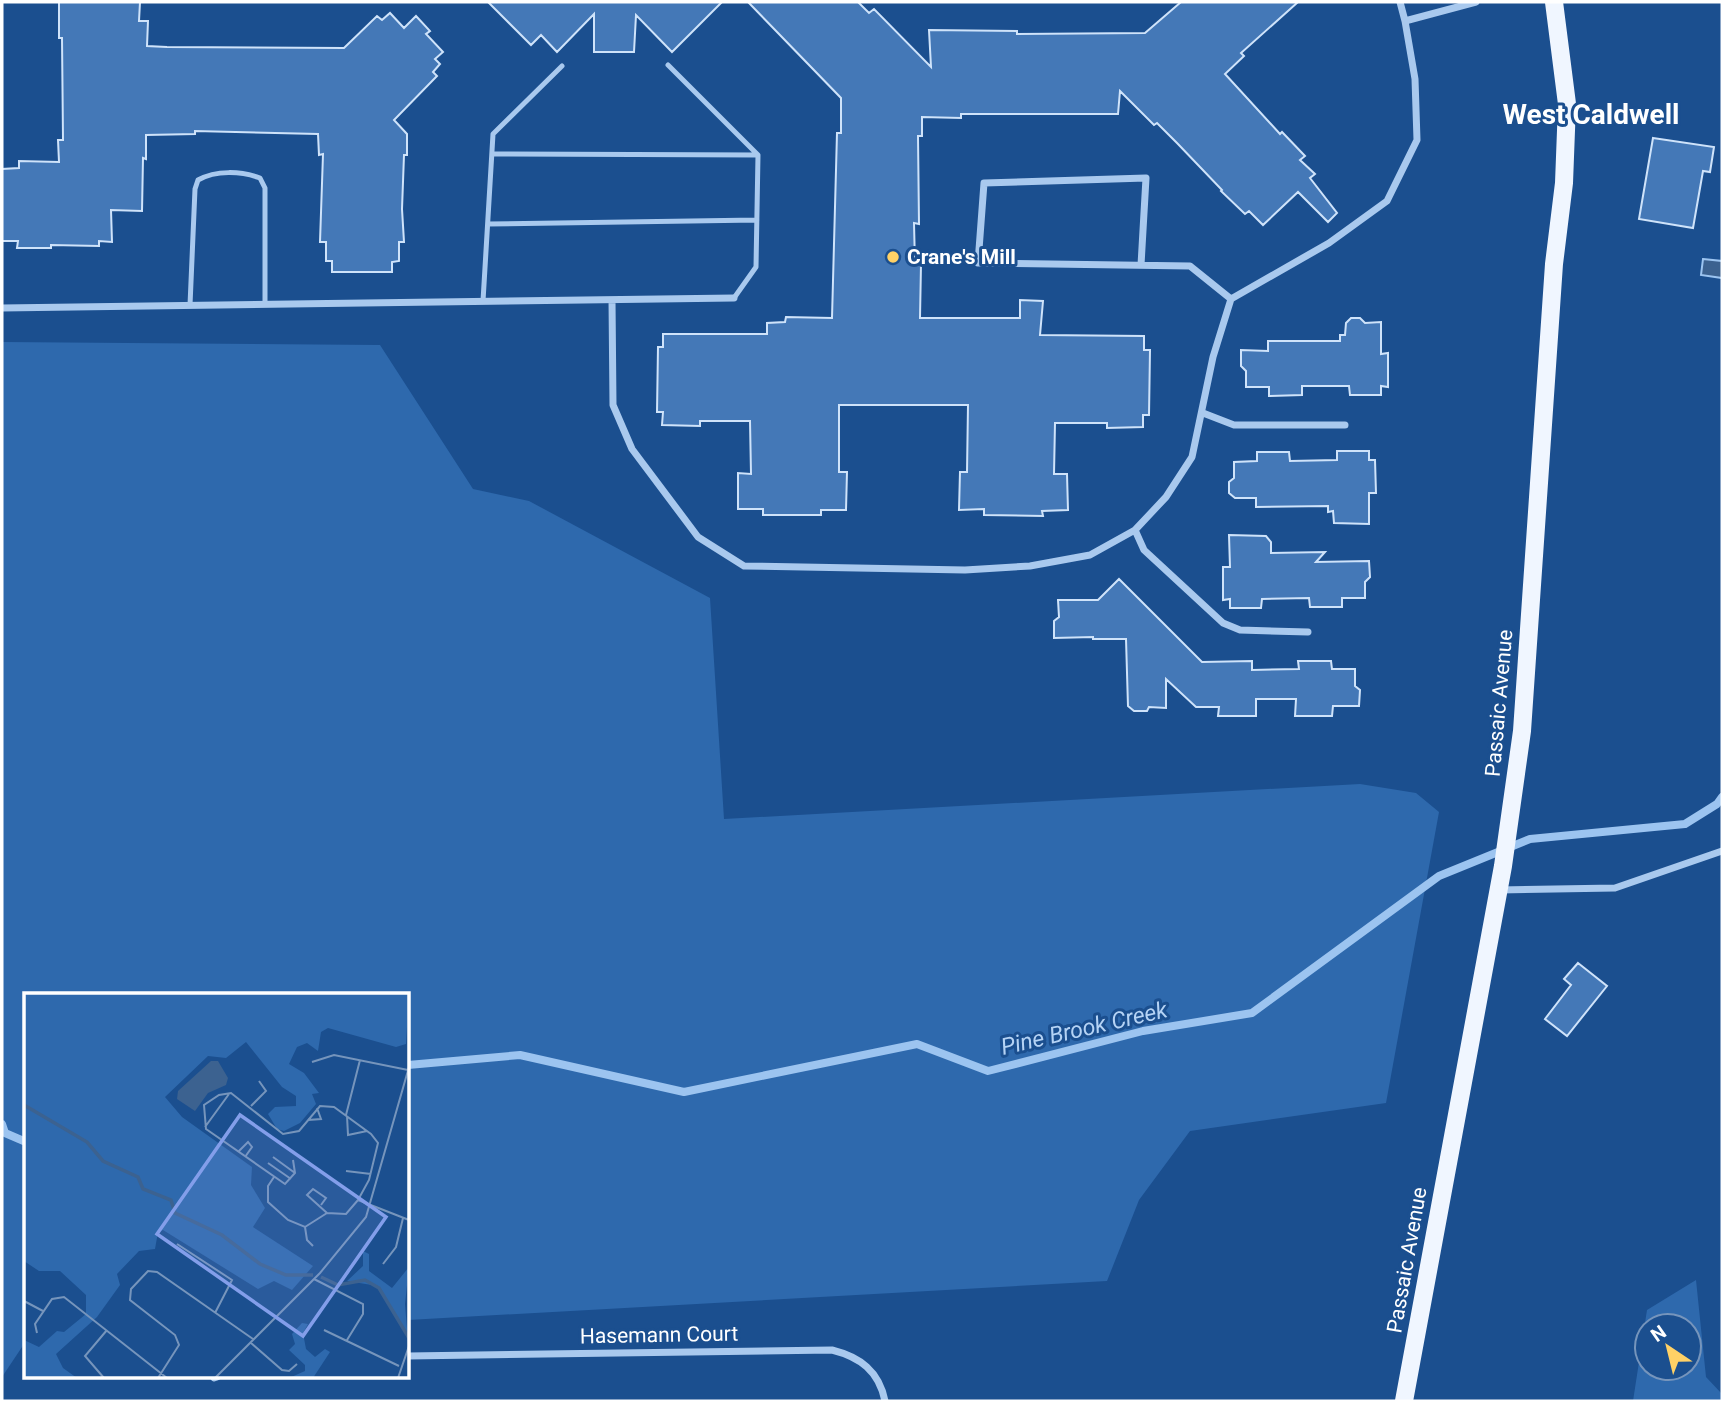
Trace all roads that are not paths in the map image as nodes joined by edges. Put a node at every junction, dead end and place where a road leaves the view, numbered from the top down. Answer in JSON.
{"nodes":[{"id":1,"x":1401,"y":2,"type":"edge"},
{"id":2,"x":1476,"y":2,"type":"edge"},
{"id":3,"x":1554,"y":2,"type":"edge"},
{"id":4,"x":1405,"y":21,"type":"junction"},
{"id":5,"x":668,"y":65,"type":"dead end"},
{"id":6,"x":562,"y":66,"type":"dead end"},
{"id":7,"x":492,"y":154,"type":"junction"},
{"id":8,"x":758,"y":155,"type":"junction"},
{"id":9,"x":757,"y":220,"type":"junction"},
{"id":10,"x":488,"y":224,"type":"junction"},
{"id":11,"x":1141,"y":265,"type":"junction"},
{"id":12,"x":734,"y":298,"type":"joint"},
{"id":13,"x":1230,"y":299,"type":"junction"},
{"id":14,"x":611,"y":300,"type":"junction"},
{"id":15,"x":483,"y":301,"type":"junction"},
{"id":16,"x":265,"y":304,"type":"junction"},
{"id":17,"x":190,"y":305,"type":"junction"},
{"id":18,"x":2,"y":308,"type":"edge"},
{"id":19,"x":1203,"y":413,"type":"junction"},
{"id":20,"x":1345,"y":425,"type":"dead end"},
{"id":21,"x":1135,"y":530,"type":"junction"},
{"id":22,"x":1308,"y":632,"type":"dead end"},
{"id":23,"x":1722,"y":851,"type":"edge"},
{"id":24,"x":1498,"y":890,"type":"junction"},
{"id":25,"x":410,"y":1356,"type":"edge"},
{"id":26,"x":885,"y":1401,"type":"edge"},
{"id":27,"x":1404,"y":1401,"type":"edge"}],
"edges":[{"from":1,"to":4,"type":"street"},
{"from":2,"to":4,"type":"street"},
{"from":3,"to":24,"type":"main road","name":"Passaic Avenue"},
{"from":4,"to":13,"type":"street"},
{"from":5,"to":8,"type":"lane"},
{"from":6,"to":7,"type":"lane"},
{"from":7,"to":8,"type":"lane"},
{"from":7,"to":10,"type":"lane"},
{"from":8,"to":9,"type":"lane"},
{"from":9,"to":10,"type":"lane"},
{"from":9,"to":12,"type":"lane"},
{"from":10,"to":15,"type":"lane"},
{"from":11,"to":11,"type":"street"},
{"from":11,"to":13,"type":"street"},
{"from":12,"to":14,"type":"street"},
{"from":13,"to":19,"type":"street"},
{"from":14,"to":15,"type":"street"},
{"from":14,"to":21,"type":"street"},
{"from":15,"to":16,"type":"street"},
{"from":16,"to":17,"type":"street"},
{"from":16,"to":17,"type":"lane"},
{"from":17,"to":18,"type":"street"},
{"from":19,"to":20,"type":"street"},
{"from":19,"to":21,"type":"street"},
{"from":21,"to":22,"type":"street"},
{"from":23,"to":24,"type":"street"},
{"from":24,"to":27,"type":"main road","name":"Passaic Avenue"},
{"from":25,"to":26,"type":"street","name":"Hasemann Court"}]}
